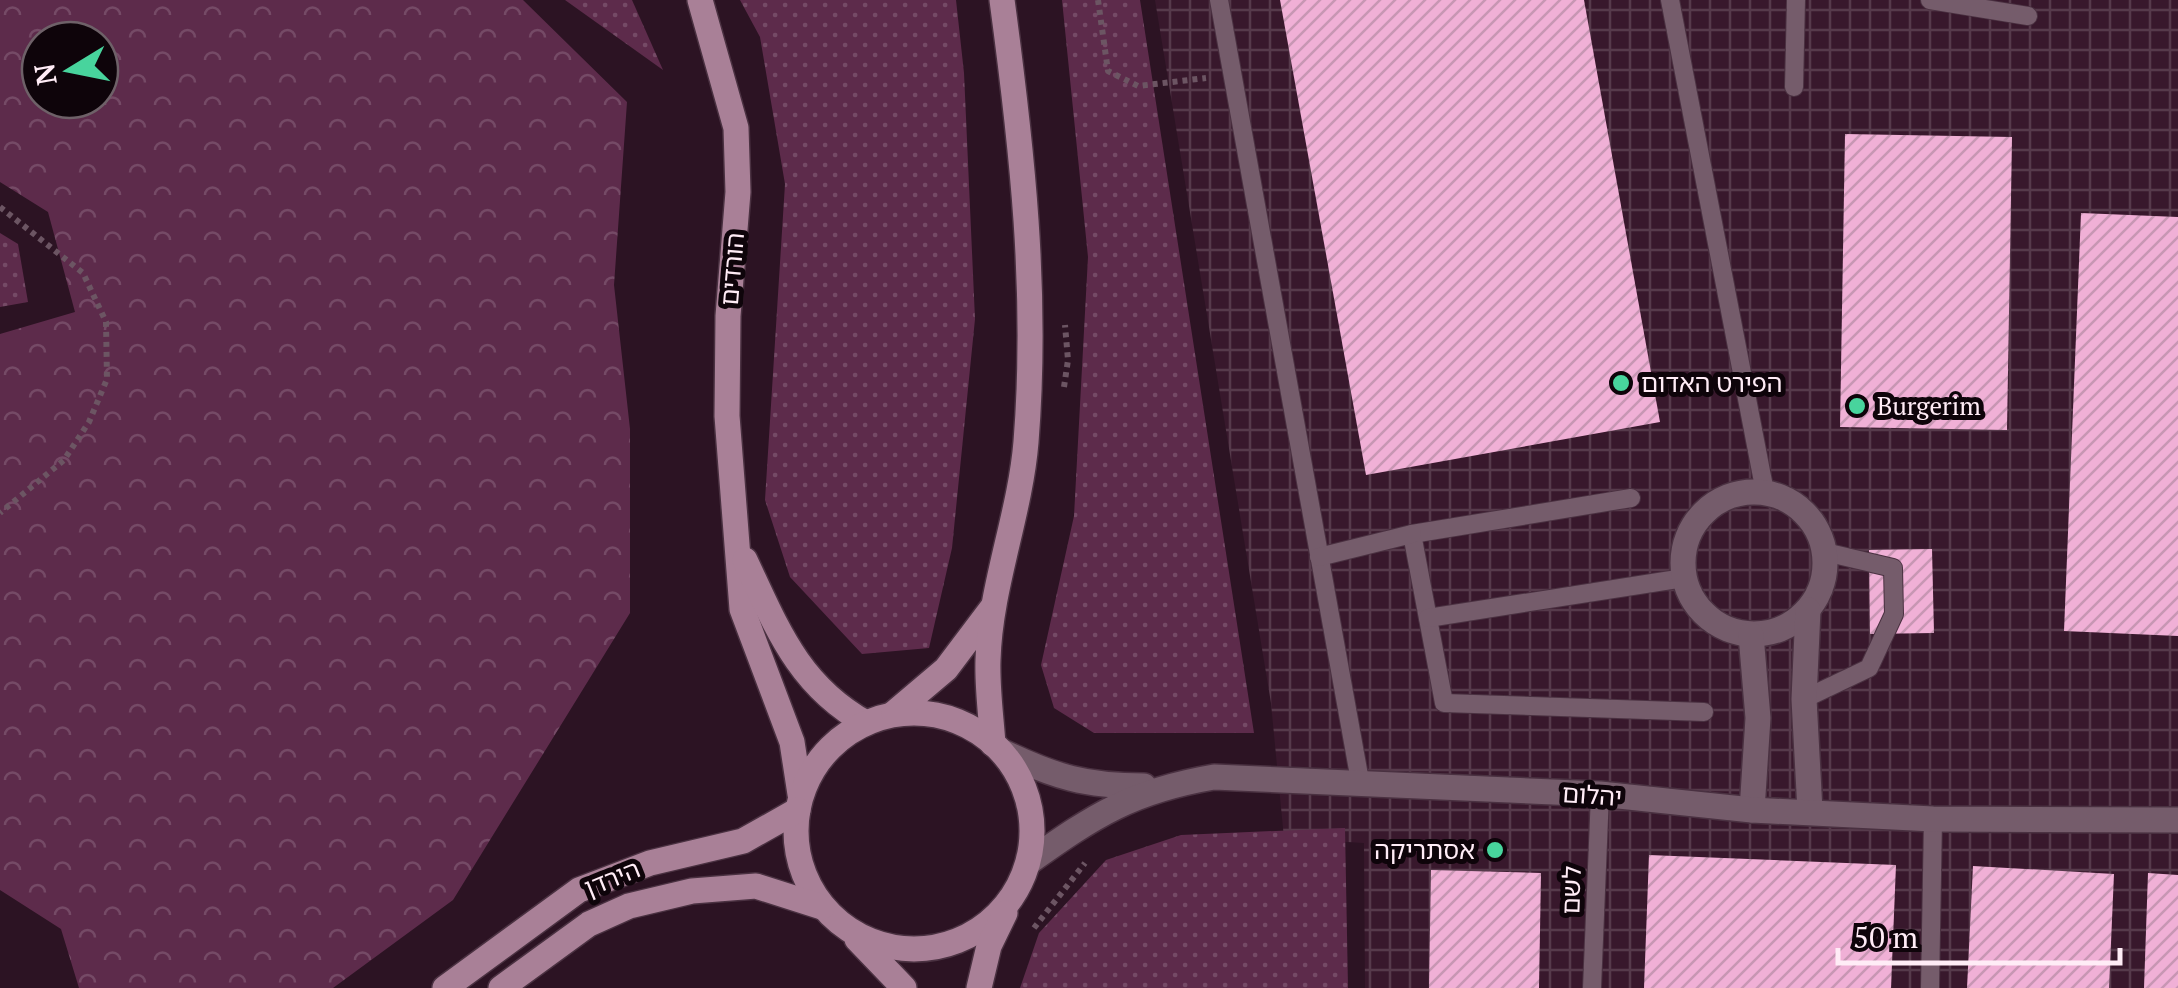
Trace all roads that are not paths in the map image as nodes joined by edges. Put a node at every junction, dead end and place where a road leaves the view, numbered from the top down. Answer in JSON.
{"nodes":[{"id":1,"x":700,"y":0,"type":"edge"},
{"id":2,"x":1002,"y":0,"type":"edge"},
{"id":3,"x":1218,"y":0,"type":"edge"},
{"id":4,"x":1670,"y":0,"type":"edge"},
{"id":5,"x":1796,"y":0,"type":"edge"},
{"id":6,"x":1930,"y":0,"type":"edge"},
{"id":7,"x":2028,"y":16,"type":"dead end"},
{"id":8,"x":1794,"y":87,"type":"dead end"},
{"id":9,"x":1765,"y":492,"type":"junction"},
{"id":10,"x":1631,"y":498,"type":"dead end"},
{"id":11,"x":1412,"y":534,"type":"junction"},
{"id":12,"x":736,"y":542,"type":"junction"},
{"id":13,"x":1826,"y":552,"type":"junction"},
{"id":14,"x":1319,"y":557,"type":"junction"},
{"id":15,"x":1684,"y":578,"type":"junction"},
{"id":16,"x":997,"y":600,"type":"junction"},
{"id":17,"x":1808,"y":610,"type":"junction"},
{"id":18,"x":1428,"y":618,"type":"junction"},
{"id":19,"x":1751,"y":635,"type":"junction"},
{"id":20,"x":1804,"y":698,"type":"junction"},
{"id":21,"x":1704,"y":712,"type":"dead end"},
{"id":22,"x":894,"y":713,"type":"junction"},
{"id":23,"x":866,"y":723,"type":"junction"},
{"id":24,"x":998,"y":748,"type":"junction"},
{"id":25,"x":1360,"y":781,"type":"junction"},
{"id":26,"x":1164,"y":785,"type":"junction"},
{"id":27,"x":1600,"y":794,"type":"junction"},
{"id":28,"x":799,"y":802,"type":"junction"},
{"id":29,"x":1752,"y":810,"type":"junction"},
{"id":30,"x":1810,"y":812,"type":"junction"},
{"id":31,"x":1934,"y":819,"type":"junction"},
{"id":32,"x":2178,"y":820,"type":"edge"},
{"id":33,"x":1028,"y":862,"type":"junction"},
{"id":34,"x":1012,"y":898,"type":"junction"},
{"id":35,"x":822,"y":907,"type":"junction"},
{"id":36,"x":850,"y":932,"type":"junction"},
{"id":37,"x":445,"y":988,"type":"edge"},
{"id":38,"x":501,"y":988,"type":"edge"},
{"id":39,"x":904,"y":988,"type":"edge"},
{"id":40,"x":980,"y":988,"type":"edge"},
{"id":41,"x":1592,"y":988,"type":"edge"},
{"id":42,"x":1930,"y":988,"type":"edge"}],
"edges":[{"from":1,"to":12,"type":"main road","name":"הורדים"},
{"from":2,"to":16,"type":"main road"},
{"from":3,"to":14,"type":"lane"},
{"from":4,"to":9,"type":"lane"},
{"from":5,"to":8,"type":"lane"},
{"from":6,"to":7,"type":"lane"},
{"from":9,"to":13,"type":"street"},
{"from":9,"to":15,"type":"street"},
{"from":10,"to":11,"type":"lane"},
{"from":11,"to":14,"type":"lane"},
{"from":11,"to":18,"type":"lane"},
{"from":12,"to":23,"type":"main road","name":"הורדים"},
{"from":12,"to":28,"type":"main road","name":"הורדים"},
{"from":13,"to":17,"type":"street"},
{"from":13,"to":20,"type":"lane"},
{"from":14,"to":25,"type":"lane"},
{"from":15,"to":18,"type":"lane"},
{"from":15,"to":19,"type":"street"},
{"from":16,"to":22,"type":"main road"},
{"from":16,"to":24,"type":"main road"},
{"from":17,"to":19,"type":"street"},
{"from":17,"to":20,"type":"street"},
{"from":18,"to":21,"type":"lane"},
{"from":19,"to":29,"type":"street"},
{"from":20,"to":30,"type":"street"},
{"from":22,"to":23,"type":"main road"},
{"from":22,"to":24,"type":"main road"},
{"from":23,"to":28,"type":"main road"},
{"from":24,"to":26,"type":"street"},
{"from":24,"to":33,"type":"main road"},
{"from":25,"to":26,"type":"street","name":"יהלום"},
{"from":25,"to":27,"type":"street","name":"יהלום"},
{"from":26,"to":33,"type":"street","name":"יהלום"},
{"from":27,"to":29,"type":"street","name":"יהלום"},
{"from":27,"to":41,"type":"lane","name":"לשם"},
{"from":28,"to":35,"type":"main road"},
{"from":28,"to":37,"type":"main road","name":"הירדן"},
{"from":29,"to":30,"type":"street","name":"יהלום"},
{"from":30,"to":31,"type":"street","name":"יהלום"},
{"from":31,"to":32,"type":"street","name":"יהלום"},
{"from":31,"to":42,"type":"lane"},
{"from":33,"to":34,"type":"main road"},
{"from":34,"to":36,"type":"main road"},
{"from":34,"to":40,"type":"main road"},
{"from":35,"to":36,"type":"main road"},
{"from":35,"to":38,"type":"main road","name":"הירדן"},
{"from":36,"to":39,"type":"main road"}]}
